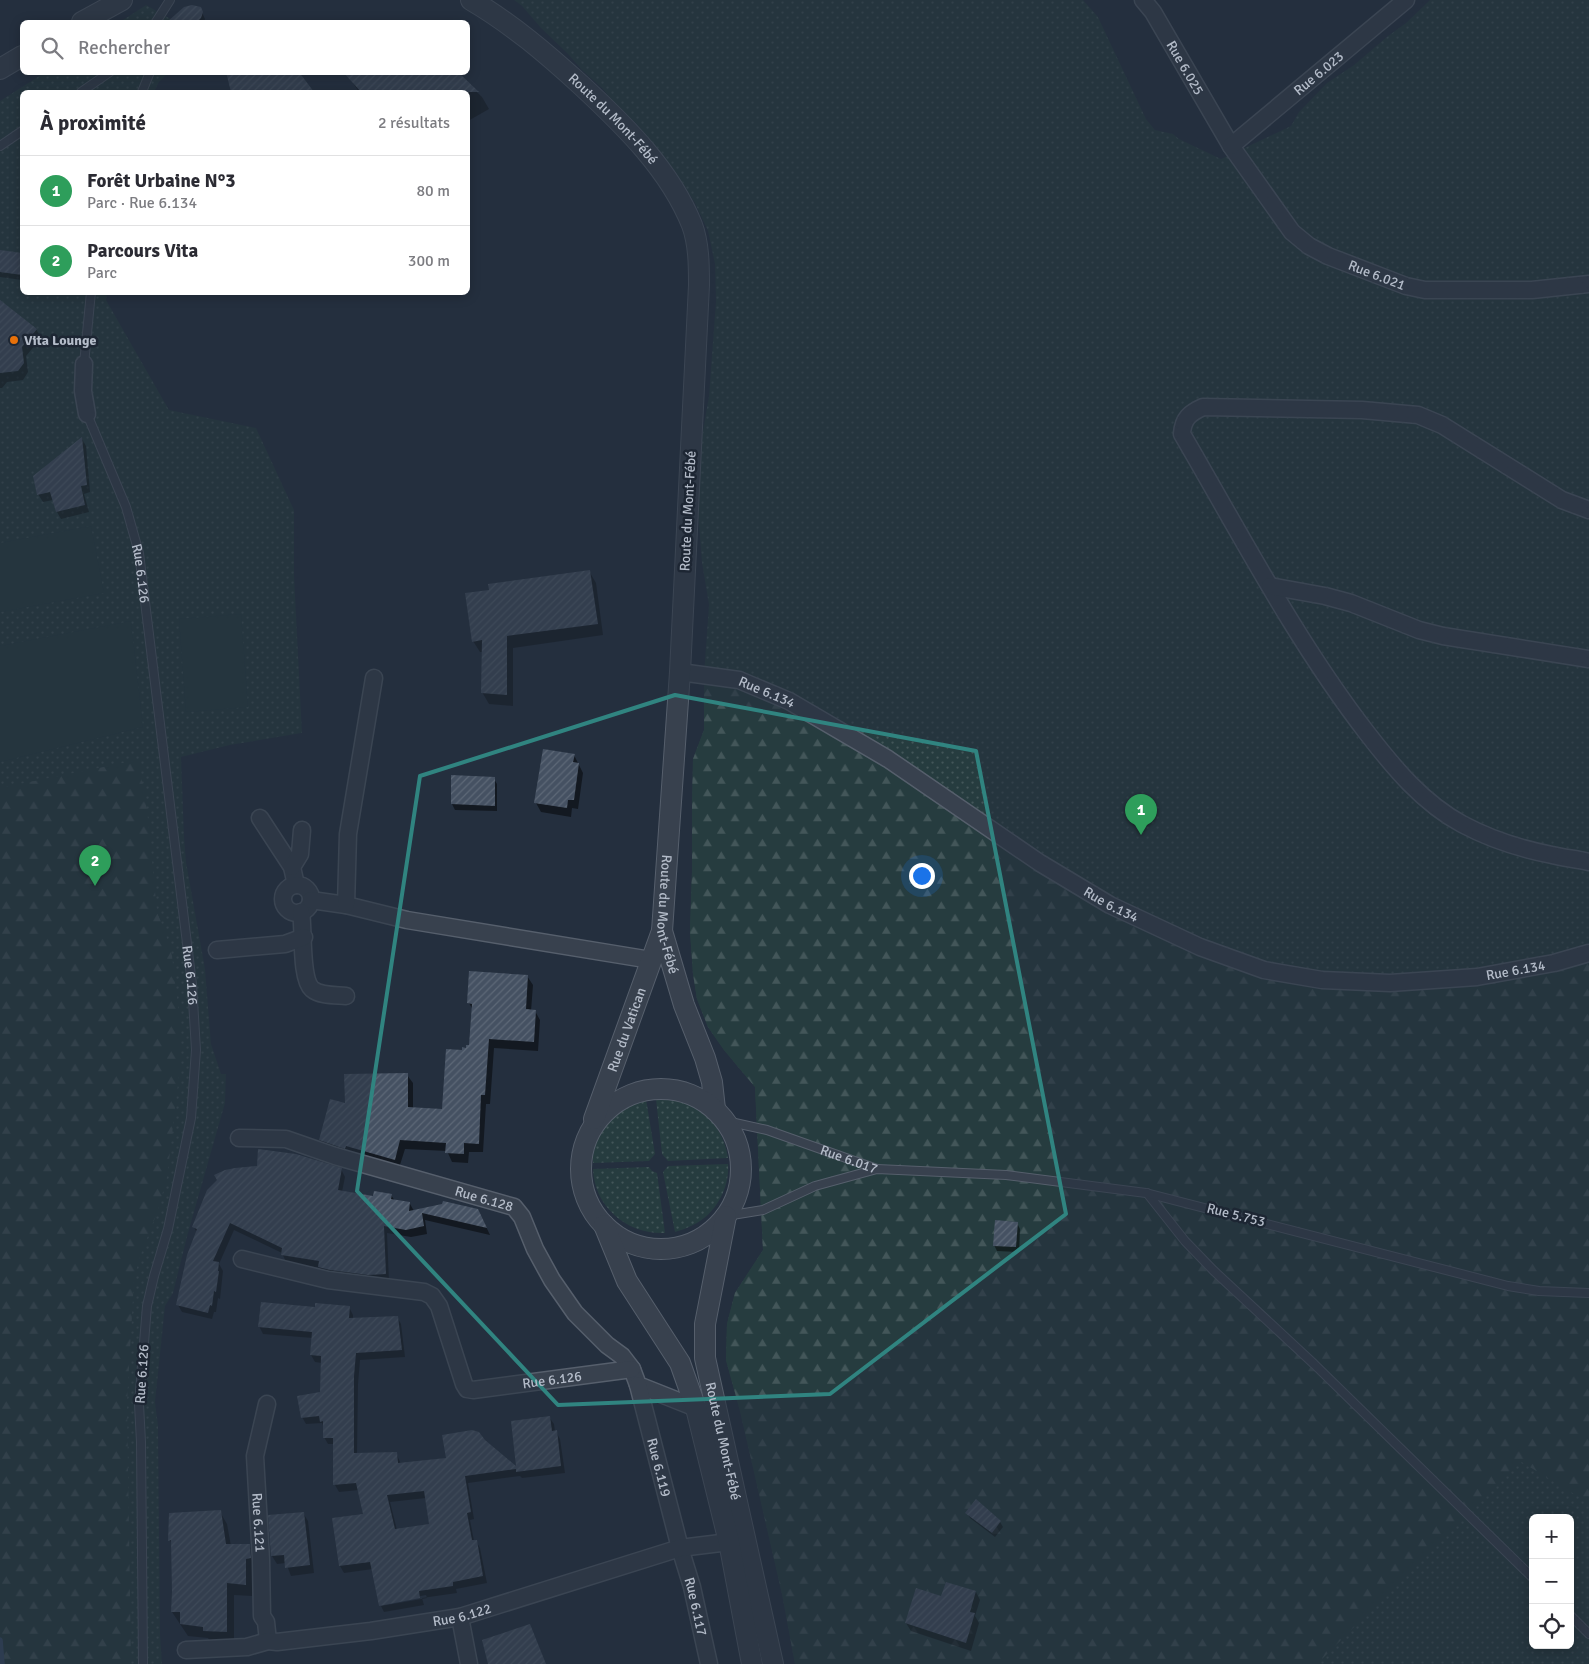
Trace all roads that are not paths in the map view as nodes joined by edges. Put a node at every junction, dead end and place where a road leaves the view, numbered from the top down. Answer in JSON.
{"nodes":[{"id":1,"x":122,"y":0,"type":"edge"},
{"id":2,"x":170,"y":0,"type":"edge"},
{"id":3,"x":471,"y":0,"type":"edge"},
{"id":4,"x":1144,"y":0,"type":"edge"},
{"id":5,"x":1406,"y":0,"type":"edge"},
{"id":6,"x":161,"y":18,"type":"edge"},
{"id":7,"x":86,"y":20,"type":"edge"},
{"id":8,"x":20,"y":57,"type":"edge"},
{"id":9,"x":0,"y":69,"type":"edge"},
{"id":10,"x":106,"y":75,"type":"edge"},
{"id":11,"x":149,"y":75,"type":"edge"},
{"id":12,"x":84,"y":90,"type":"edge"},
{"id":13,"x":143,"y":90,"type":"edge"},
{"id":14,"x":20,"y":133,"type":"edge"},
{"id":15,"x":1228,"y":141,"type":"junction"},
{"id":16,"x":0,"y":146,"type":"edge"},
{"id":17,"x":1589,"y":284,"type":"edge"},
{"id":18,"x":91,"y":295,"type":"edge"},
{"id":19,"x":84,"y":364,"type":"joint"},
{"id":20,"x":87,"y":414,"type":"joint"},
{"id":21,"x":1589,"y":510,"type":"edge"},
{"id":22,"x":1270,"y":586,"type":"junction"},
{"id":23,"x":1589,"y":659,"type":"edge"},
{"id":24,"x":680,"y":672,"type":"junction"},
{"id":25,"x":374,"y":678,"type":"dead end"},
{"id":26,"x":260,"y":818,"type":"dead end"},
{"id":27,"x":302,"y":830,"type":"dead end"},
{"id":28,"x":1589,"y":862,"type":"edge"},
{"id":29,"x":292,"y":867,"type":"junction"},
{"id":30,"x":296,"y":885,"type":"junction"},
{"id":31,"x":346,"y":905,"type":"junction"},
{"id":32,"x":306,"y":906,"type":"junction"},
{"id":33,"x":662,"y":931,"type":"junction"},
{"id":34,"x":304,"y":937,"type":"junction"},
{"id":35,"x":217,"y":950,"type":"dead end"},
{"id":36,"x":1589,"y":953,"type":"edge"},
{"id":37,"x":651,"y":960,"type":"junction"},
{"id":38,"x":346,"y":996,"type":"dead end"},
{"id":39,"x":721,"y":1115,"type":"junction"},
{"id":40,"x":591,"y":1128,"type":"junction"},
{"id":41,"x":239,"y":1138,"type":"dead end"},
{"id":42,"x":877,"y":1169,"type":"junction"},
{"id":43,"x":1146,"y":1193,"type":"junction"},
{"id":44,"x":726,"y":1216,"type":"junction"},
{"id":45,"x":604,"y":1226,"type":"junction"},
{"id":46,"x":242,"y":1259,"type":"dead end"},
{"id":47,"x":1589,"y":1293,"type":"edge"},
{"id":48,"x":632,"y":1369,"type":"junction"},
{"id":49,"x":638,"y":1385,"type":"junction"},
{"id":50,"x":267,"y":1404,"type":"dead end"},
{"id":51,"x":696,"y":1408,"type":"junction"},
{"id":52,"x":729,"y":1542,"type":"junction"},
{"id":53,"x":680,"y":1548,"type":"junction"},
{"id":54,"x":1529,"y":1574,"type":"edge"},
{"id":55,"x":460,"y":1617,"type":"junction"},
{"id":56,"x":1574,"y":1619,"type":"edge"},
{"id":57,"x":1589,"y":1634,"type":"edge"},
{"id":58,"x":268,"y":1641,"type":"junction"},
{"id":59,"x":186,"y":1650,"type":"dead end"},
{"id":60,"x":143,"y":1664,"type":"edge"},
{"id":61,"x":469,"y":1664,"type":"edge"},
{"id":62,"x":709,"y":1664,"type":"edge"},
{"id":63,"x":752,"y":1664,"type":"edge"},
{"id":64,"x":773,"y":1664,"type":"edge"}],
"edges":[{"from":1,"to":7,"type":"street"},
{"from":2,"to":6,"type":"lane"},
{"from":3,"to":24,"type":"street","name":"Route du Mont-Fébé"},
{"from":4,"to":15,"type":"street","name":"Rue 6.025"},
{"from":5,"to":15,"type":"street","name":"Rue 6.023"},
{"from":8,"to":9,"type":"street"},
{"from":10,"to":12,"type":"lane"},
{"from":11,"to":13,"type":"lane"},
{"from":14,"to":16,"type":"lane"},
{"from":15,"to":17,"type":"street","name":"Rue 6.021"},
{"from":18,"to":19,"type":"lane","name":"Rue 6.126"},
{"from":19,"to":20,"type":"street","name":"Rue 6.126"},
{"from":20,"to":60,"type":"lane","name":"Rue 6.126"},
{"from":21,"to":22,"type":"street"},
{"from":22,"to":23,"type":"street"},
{"from":22,"to":28,"type":"street"},
{"from":24,"to":33,"type":"street","name":"Route du Mont-Fébé"},
{"from":24,"to":36,"type":"street","name":"Rue 6.134"},
{"from":25,"to":31,"type":"street"},
{"from":26,"to":29,"type":"street"},
{"from":27,"to":29,"type":"street"},
{"from":29,"to":30,"type":"street"},
{"from":30,"to":32,"type":"street"},
{"from":30,"to":32,"type":"street"},
{"from":31,"to":32,"type":"street"},
{"from":31,"to":37,"type":"street"},
{"from":32,"to":34,"type":"street"},
{"from":33,"to":37,"type":"street","name":"Rue du Vatican"},
{"from":33,"to":39,"type":"street","name":"Route du Mont-Fébé"},
{"from":34,"to":35,"type":"street"},
{"from":34,"to":38,"type":"street"},
{"from":37,"to":40,"type":"street","name":"Rue du Vatican"},
{"from":39,"to":40,"type":"street","name":"Rue 6.017"},
{"from":39,"to":42,"type":"lane","name":"Rue 6.017"},
{"from":39,"to":44,"type":"street","name":"Rue 6.017"},
{"from":40,"to":45,"type":"street","name":"Rue 6.017"},
{"from":41,"to":48,"type":"street","name":"Rue 6.128"},
{"from":42,"to":43,"type":"lane","name":"Rue 5.753"},
{"from":42,"to":44,"type":"lane","name":"Rue 6.017"},
{"from":43,"to":47,"type":"lane","name":"Rue 5.753"},
{"from":43,"to":54,"type":"lane"},
{"from":44,"to":45,"type":"street","name":"Rue 6.017"},
{"from":44,"to":64,"type":"street","name":"Route du Mont-Fébé"},
{"from":45,"to":51,"type":"street","name":"Route du Mont-Fébé"},
{"from":46,"to":48,"type":"street","name":"Rue 6.126"},
{"from":48,"to":49,"type":"street","name":"Rue 6.128"},
{"from":49,"to":51,"type":"street"},
{"from":49,"to":53,"type":"street","name":"Rue 6.119"},
{"from":50,"to":58,"type":"street","name":"Rue 6.121"},
{"from":51,"to":52,"type":"street","name":"Route du Mont-Fébé"},
{"from":52,"to":53,"type":"street","name":"Rue 6.122"},
{"from":52,"to":63,"type":"street","name":"Route du Mont-Fébé"},
{"from":53,"to":55,"type":"street","name":"Rue 6.122"},
{"from":53,"to":62,"type":"street","name":"Rue 6.117"},
{"from":55,"to":58,"type":"street","name":"Rue 6.122"},
{"from":55,"to":61,"type":"street"},
{"from":56,"to":57,"type":"lane"},
{"from":58,"to":59,"type":"street","name":"Rue 6.122"}]}
